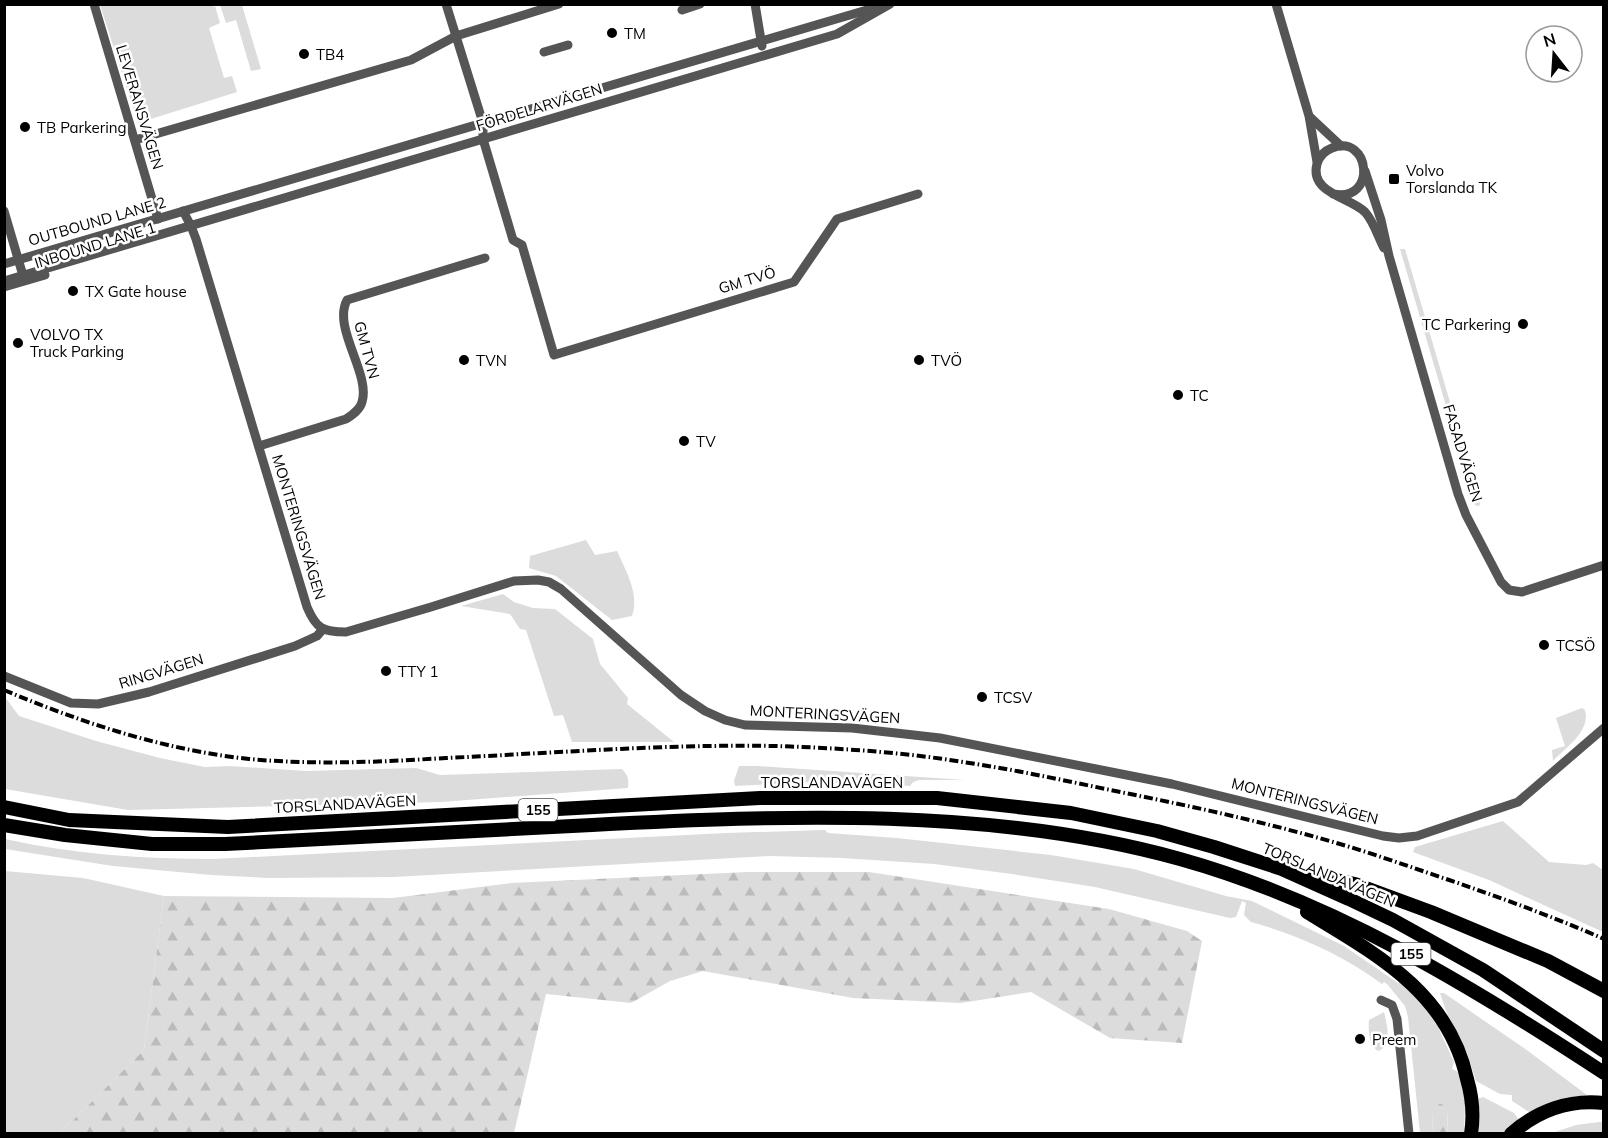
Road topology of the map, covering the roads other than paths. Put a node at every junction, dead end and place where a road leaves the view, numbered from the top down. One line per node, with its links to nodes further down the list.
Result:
1 (94, 4): 18 (street, LEVERANSVÄGEN)
2 (446, 4): 10 (street)
3 (559, 4): 10 (street)
4 (700, 4): 9 (street)
5 (755, 4): 11 (street)
6 (885, 4): 11 (street, FÖRDELARVÄGEN)
7 (890, 4): 14 (street, FÖRDELARVÄGEN)
8 (1276, 4): 15 (street, FASADVÄGEN)
9 (682, 10)
10 (456, 36): 16 (street); 18 (street)
11 (760, 41): 14 (street); 16 (street, FÖRDELARVÄGEN)
12 (568, 45): 13 (street)
13 (544, 52)
14 (765, 54): 17 (street, FÖRDELARVÄGEN)
15 (1309, 116): 19 (street, FASADVÄGEN); 20 (street, FASADVÄGEN)
16 (483, 123): 17 (street); 25 (street, FÖRDELARVÄGEN)
17 (483, 139): 22 (street, GM TVÖ); 27 (street, FÖRDELARVÄGEN)
18 (135, 140): 26 (street, LEVERANSVÄGEN)
19 (1341, 146): 20 (street); 21 (street, FASADVÄGEN)
20 (1317, 162): 23 (street, FASADVÄGEN)
21 (1365, 171): 23 (street); 28 (street, FASADVÄGEN)
22 (918, 194)
23 (1333, 194): 28 (street, FASADVÄGEN)
24 (4, 211): 30 (street)
25 (184, 214): 26 (street, OUTBOUND LANE 2); 27 (street, MONTERINGSVÄGEN); 30 (street)
26 (158, 219): 30 (street, OUTBOUND LANE 2)
27 (192, 229): 33 (street, INBOUND LANE 1); 36 (street, MONTERINGSVÄGEN)
28 (1389, 256): 37 (street, FASADVÄGEN)
29 (485, 258): 36 (street, GM TVN)
30 (20, 262): 31 (street); 32 (street); 33 (street)
31 (4, 264)
32 (4, 270)
33 (24, 278): 34 (street); 35 (street, INBOUND LANE 1)
34 (4, 281)
35 (4, 287)
36 (259, 446): 38 (street, MONTERINGSVÄGEN)
37 (1604, 565)
38 (323, 629): 39 (street, RINGVÄGEN); 40 (street, MONTERINGSVÄGEN)
39 (4, 676)
40 (1604, 728)
41 (4, 807): 43 (main road, TORSLANDAVÄGEN / 155)
42 (4, 825): 44 (main road, 155)
43 (1282, 869): 45 (main road); 47 (main road, TORSLANDAVÄGEN / 155)
44 (1277, 893): 48 (main road, 155); 51 (main road)
45 (1604, 991)
46 (1381, 1000): 50 (street)
47 (1604, 1052)
48 (1604, 1073)
49 (1604, 1103): 52 (main road)
50 (1409, 1134)
51 (1471, 1134)
52 (1511, 1134)

